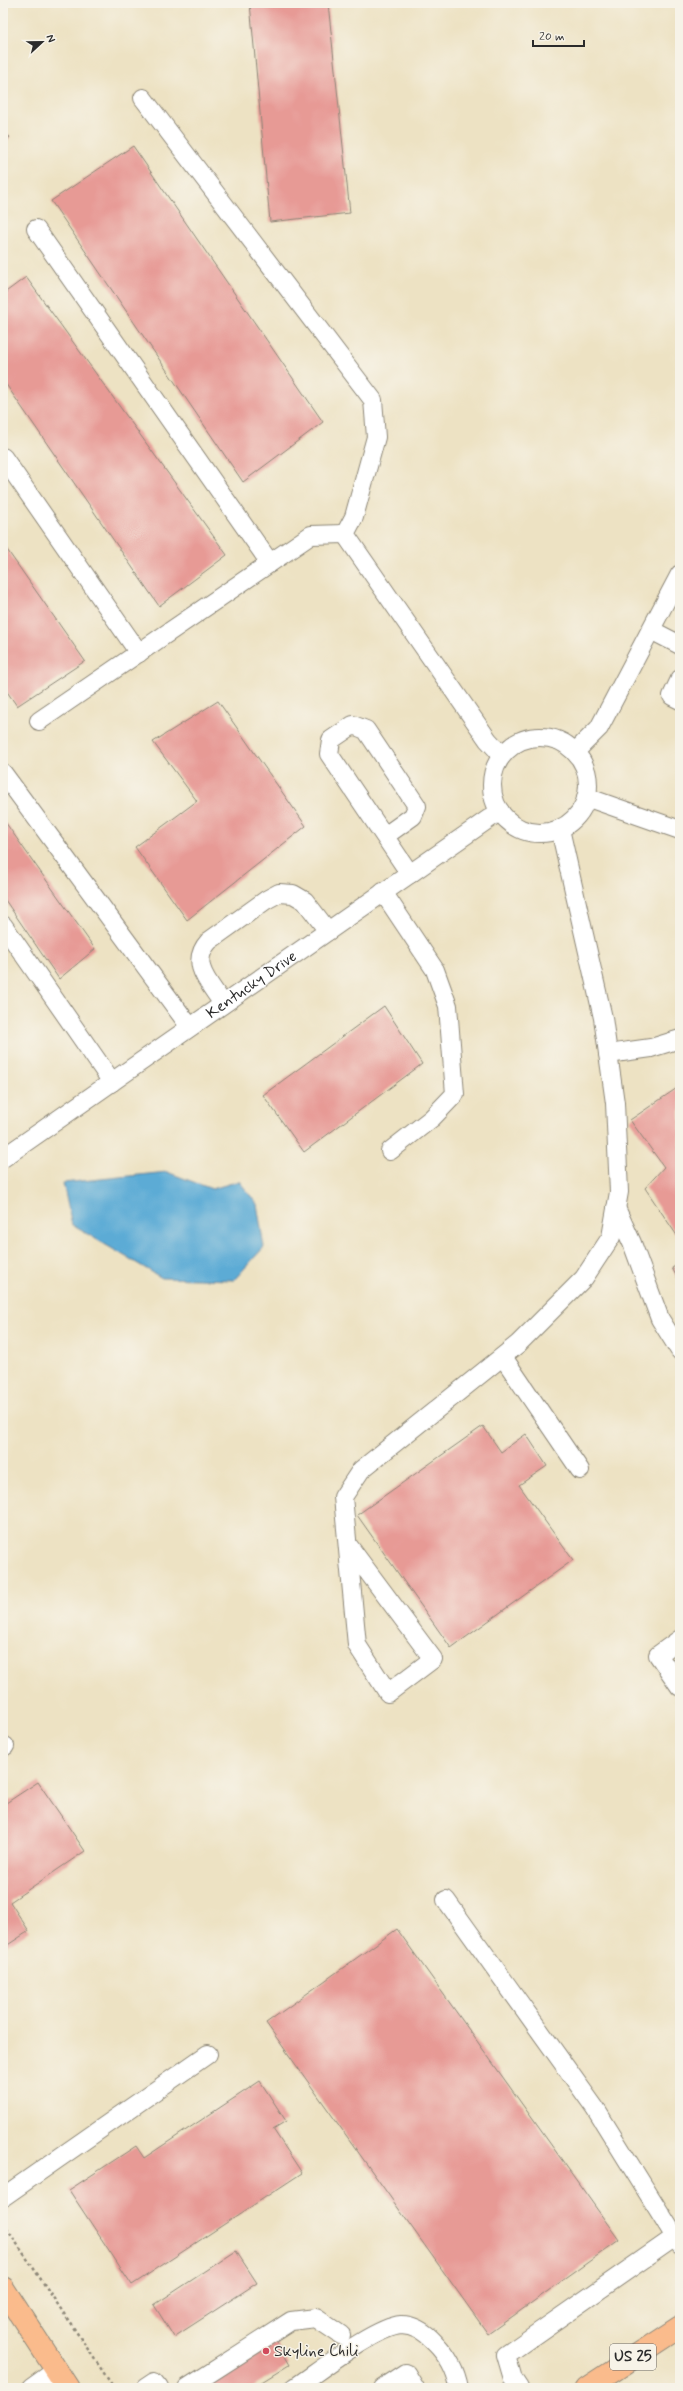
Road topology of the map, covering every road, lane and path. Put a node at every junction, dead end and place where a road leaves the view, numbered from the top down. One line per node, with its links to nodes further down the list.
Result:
1 (143, 98): 4 (street)
2 (36, 229): 5 (street)
3 (3, 457): 9 (street)
4 (345, 534): 5 (street); 14 (street)
5 (270, 563): 9 (street)
6 (680, 574): 7 (street)
7 (651, 630): 8 (street); 13 (street)
8 (680, 645)
9 (139, 653): 12 (street)
10 (680, 679): 11 (street)
11 (680, 700)
12 (39, 722)
13 (575, 752): 14 (street); 16 (street)
14 (502, 755): 17 (street)
15 (3, 773): 26 (street)
16 (586, 797): 18 (street); 19 (street)
17 (500, 811): 18 (street); 21 (street, Kentucky Drive)
18 (560, 829): 28 (street)
19 (680, 830)
20 (385, 836): 20 (street); 21 (street)
21 (410, 874): 22 (street, Kentucky Drive)
22 (383, 892): 24 (street, Kentucky Drive); 30 (street)
23 (3, 925): 29 (street)
24 (328, 931): 25 (street, Kentucky Drive); 25 (street)
25 (224, 1004): 26 (street, Kentucky Drive)
26 (190, 1027): 29 (street, Kentucky Drive)
27 (680, 1039): 28 (street)
28 (608, 1054): 32 (street)
29 (112, 1082): 31 (street, Kentucky Drive)
30 (390, 1150)
31 (3, 1158)
32 (616, 1208): 33 (street); 34 (street)
33 (680, 1351)
34 (503, 1357): 35 (street); 36 (street)
35 (580, 1470)
36 (348, 1545): 36 (street)
37 (680, 1639): 38 (street)
38 (680, 1688)
39 (446, 1900): 43 (street)
40 (208, 2054): 41 (street)
41 (3, 2197)
42 (3, 2223): 50 (path)
43 (677, 2241): 58 (street)
44 (3, 2288): 47 (main road)
45 (680, 2327): 59 (main road, US 25)
46 (341, 2334): 53 (street)
47 (56, 2370): 48 (street); 49 (main road)
48 (31, 2388)
49 (68, 2388)
50 (114, 2388)
51 (145, 2388): 52 (street)
52 (159, 2388)
53 (187, 2388)
54 (294, 2388): 57 (street)
55 (383, 2388): 56 (street)
56 (415, 2388)
57 (459, 2388)
58 (519, 2388)
59 (587, 2388)

